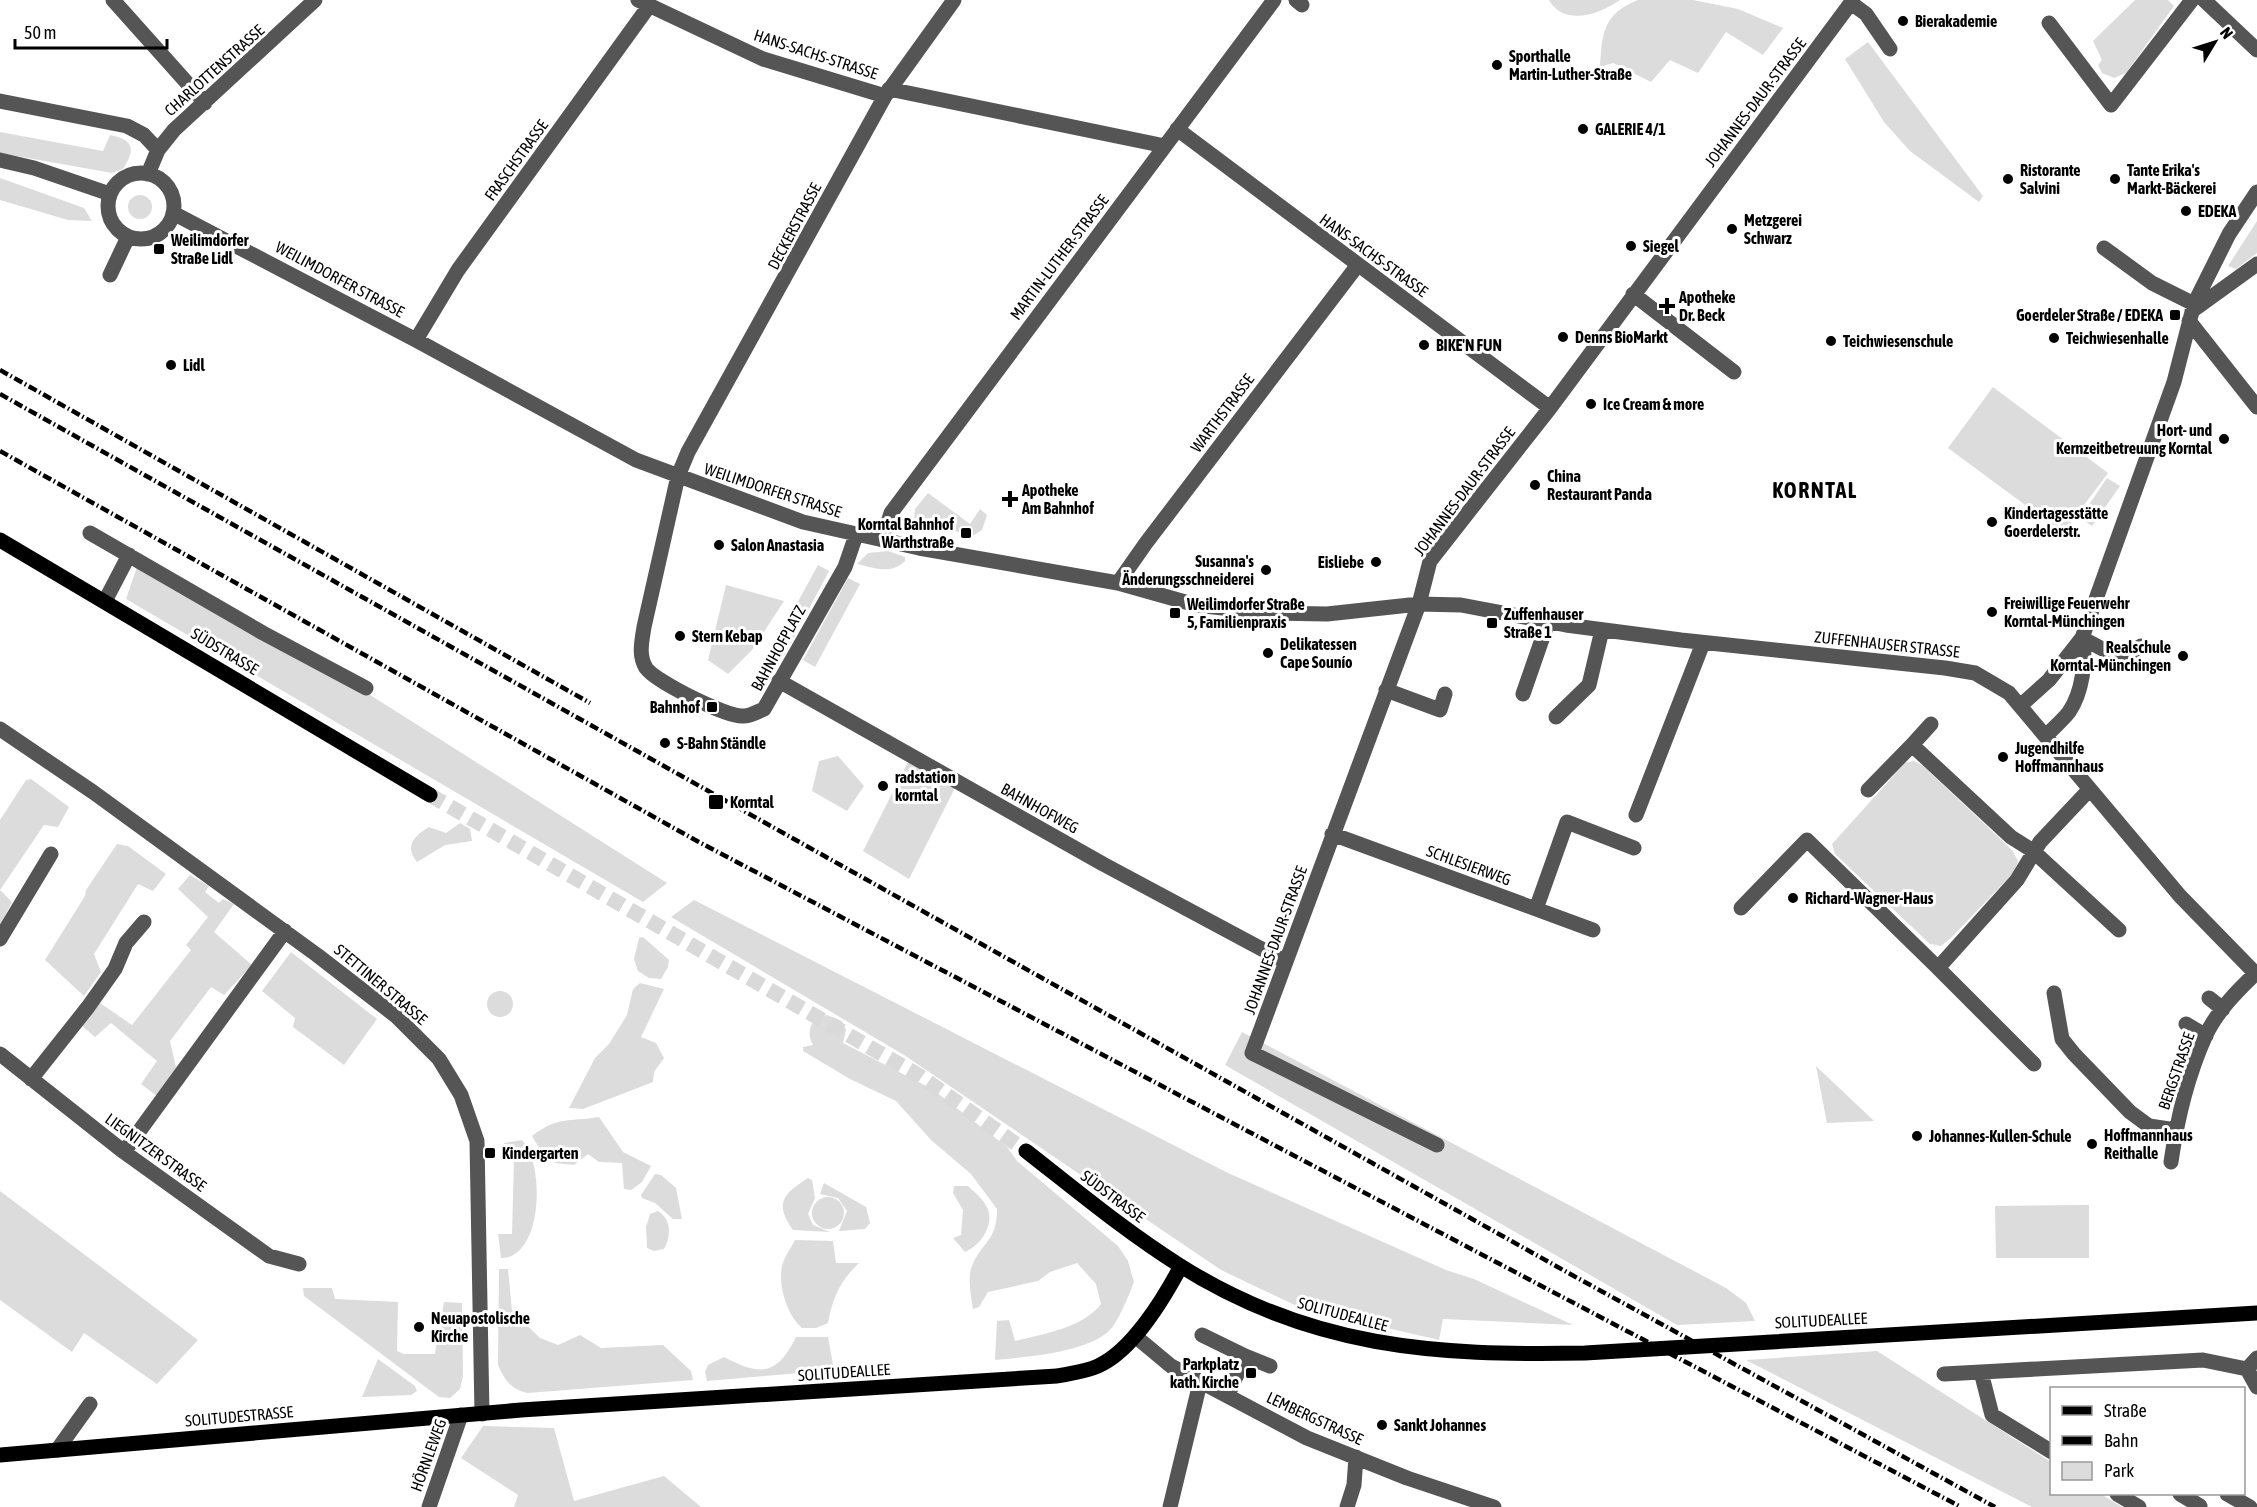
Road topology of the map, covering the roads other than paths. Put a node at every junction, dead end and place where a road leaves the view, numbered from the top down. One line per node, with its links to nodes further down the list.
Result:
1 (113, 0): 14 (street)
2 (315, 0): 14 (street, CHARLOTTENSTRASSE)
3 (954, 0): 12 (street, DECKERSTRASSE)
4 (1274, 0): 15 (street, MARTIN-LUTHER-STRASSE)
5 (2192, 0): 9 (street)
6 (2204, 0): 11 (street)
7 (1852, 2): 10 (street); 28 (street, JOHANNES-DAUR-STRASSE)
8 (644, 3): 12 (street, HANS-SACHS-STRASSE); 30 (street, FRASCHSTRASSE)
9 (2049, 23)
10 (1890, 49)
11 (2257, 50)
12 (887, 92): 16 (street, HANS-SACHS-STRASSE); 34 (street, DECKERSTRASSE)
13 (0, 101): 17 (street)
14 (205, 103): 17 (street, CHARLOTTENSTRASSE)
15 (1177, 129): 16 (street, MARTIN-LUTHER-STRASSE); 26 (street, HANS-SACHS-STRASSE)
16 (1165, 146): 38 (street, MARTIN-LUTHER-STRASSE)
17 (158, 150): 19 (street, CHARLOTTENSTRASSE)
18 (0, 160): 21 (street)
19 (148, 174): 21 (street); 22 (street)
20 (2257, 192): 29 (street)
21 (110, 194): 23 (street)
22 (173, 213): 23 (street); 30 (street, WEILIMDORFER STRASSE)
23 (128, 237): 27 (street)
24 (2104, 248): 29 (street)
25 (2257, 264): 29 (street)
26 (1358, 266): 33 (street, HANS-SACHS-STRASSE); 40 (street, WARTHSTRASSE)
27 (110, 275)
28 (1633, 294): 31 (street); 33 (street, JOHANNES-DAUR-STRASSE)
29 (2192, 312): 32 (street); 45 (street)
30 (416, 340): 34 (street, WEILIMDORFER STRASSE)
31 (1734, 372)
32 (2257, 407)
33 (1550, 408): 42 (street, JOHANNES-DAUR-STRASSE)
34 (678, 476): 36 (street, WEILIMDORFER STRASSE); 48 (street, BAHNHOFPLATZ)
35 (90, 533): 39 (street)
36 (856, 535): 38 (street, WEILIMDORFER STRASSE); 48 (street, BAHNHOFPLATZ)
37 (0, 540): 41 (main road, SÜDSTRASSE)
38 (882, 540): 40 (street, WEILIMDORFER STRASSE)
39 (129, 555): 41 (street); 49 (street)
40 (1118, 583): 42 (street, WEILIMDORFER STRASSE)
41 (105, 601): 61 (main road, SÜDSTRASSE)
42 (1419, 604): 43 (street, ZUFFENHAUSER STRASSE); 50 (street, JOHANNES-DAUR-STRASSE)
43 (1548, 622): 44 (street, ZUFFENHAUSER STRASSE); 52 (street)
44 (1602, 630): 46 (street, ZUFFENHAUSER STRASSE); 54 (street)
45 (2082, 638): 47 (street); 53 (street); 57 (street)
46 (1703, 643): 53 (street, ZUFFENHAUSER STRASSE); 62 (street)
47 (2141, 646)
48 (779, 681): 74 (street, BAHNHOFWEG)
49 (366, 688)
50 (1386, 690): 51 (street); 63 (street, JOHANNES-DAUR-STRASSE)
51 (1445, 694)
52 (1523, 694)
53 (2020, 706): 57 (street, ZUFFENHAUSER STRASSE)
54 (1556, 717)
55 (1931, 724): 58 (street)
56 (0, 729): 72 (street, STETTINER STRASSE)
57 (2046, 736): 59 (street, ZUFFENHAUSER STRASSE)
58 (1912, 745): 60 (street); 65 (street)
59 (2090, 789): 65 (street); 76 (street, ZUFFENHAUSER STRASSE)
60 (1868, 790)
61 (430, 795)
62 (1636, 815)
63 (1332, 834): 68 (street, SCHLESIERWEG); 74 (street, JOHANNES-DAUR-STRASSE)
64 (1634, 848): 68 (street)
65 (2033, 851): 71 (street); 75 (street)
66 (51, 854): 73 (street)
67 (1741, 908): 75 (street)
68 (1536, 909): 70 (street, SCHLESIERWEG)
69 (144, 922): 84 (street)
70 (1593, 930)
71 (2119, 930)
72 (285, 931): 88 (street); 104 (street, STETTINER STRASSE)
73 (0, 939)
74 (1286, 962): 86 (street, JOHANNES-DAUR-STRASSE)
75 (1938, 968): 83 (street)
76 (2256, 974): 79 (street, BERGSTRASSE)
77 (2054, 993): 85 (street)
78 (2209, 998): 79 (street)
79 (2223, 1009): 81 (street, BERGSTRASSE)
80 (2186, 1024): 81 (street)
81 (2206, 1036): 85 (street, BERGSTRASSE)
82 (0, 1054): 84 (street, LIEGNITZER STRASSE)
83 (2034, 1064)
84 (31, 1079): 88 (street, LIEGNITZER STRASSE)
85 (2175, 1130): 89 (street, BERGSTRASSE)
86 (1437, 1145)
87 (1026, 1151): 91 (main road, SÜDSTRASSE)
88 (124, 1152): 90 (street, LIEGNITZER STRASSE)
89 (2171, 1162)
90 (298, 1264)
91 (1181, 1266): 92 (main road, SOLITUDEALLEE); 94 (main road, SOLITUDEALLEE)
92 (2257, 1313)
93 (1202, 1335): 95 (street)
94 (1135, 1336): 100 (street, LEMBERGSTRASSE); 104 (main road, SOLITUDEALLEE)
95 (1245, 1356): 97 (street); 102 (street)
96 (2252, 1363): 98 (street); 101 (street)
97 (1269, 1366)
98 (1981, 1372): 99 (street); 107 (street)
99 (1944, 1374)
100 (1200, 1383): 102 (street, LEMBERGSTRASSE); 115 (street)
101 (2257, 1387)
102 (1227, 1395): 109 (street, LEMBERGSTRASSE)
103 (90, 1404): 106 (street)
104 (482, 1414): 105 (main road, SOLITUDESTRASSE)
105 (462, 1415): 106 (main road, SOLITUDESTRASSE); 114 (street, HÖRNLEWEG)
106 (57, 1450): 108 (main road, SOLITUDESTRASSE)
107 (2050, 1451)
108 (0, 1455)
109 (1356, 1457): 116 (street); 117 (street, LEMBERGSTRASSE)
110 (2119, 1495): 118 (street)
111 (2183, 1495): 113 (street)
112 (2229, 1495): 119 (street)
113 (2203, 1502)
114 (429, 1507)
115 (1170, 1507)
116 (1347, 1507)
117 (1494, 1507)
118 (2139, 1507)
119 (2250, 1507)

